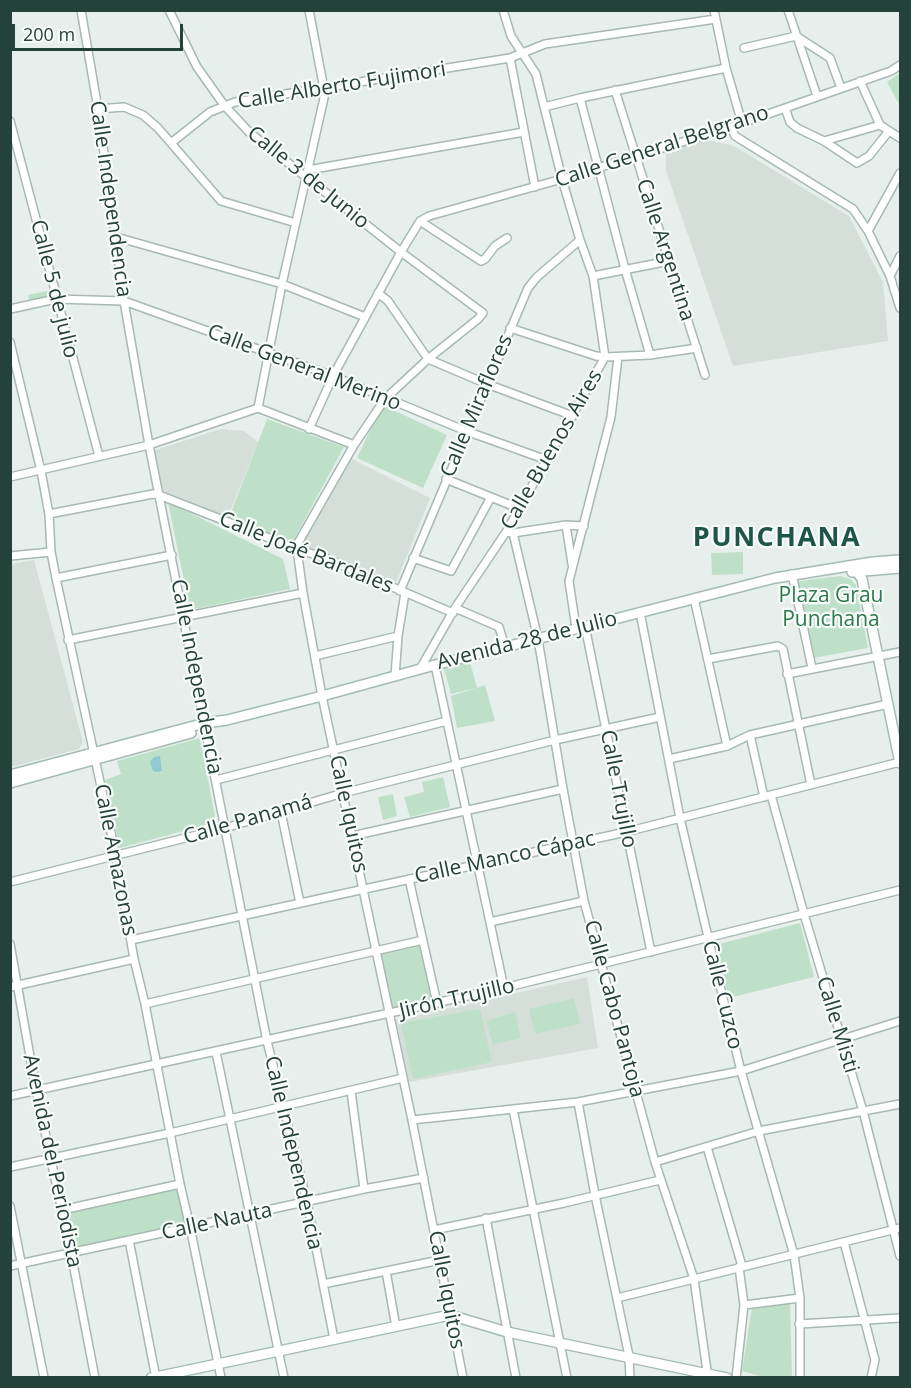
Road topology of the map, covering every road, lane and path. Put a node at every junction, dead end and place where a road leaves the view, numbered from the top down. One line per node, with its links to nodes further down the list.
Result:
1 (81, 10): 23 (street, Calle Independencia)
2 (169, 10): 20 (street, Calle 3 de Junio)
3 (309, 10): 16 (street)
4 (503, 10): 10 (street, Calle Buenos Aires)
5 (714, 10): 7 (street)
6 (788, 10): 8 (street)
7 (716, 19): 10 (street, Calle Alberto Fujimori); 13 (street)
8 (796, 36): 9 (street); 15 (street); 18 (street)
9 (744, 48)
10 (523, 53): 11 (street, Calle Alberto Fujimori); 21 (street, Calle Buenos Aires)
11 (510, 58): 16 (street, Calle Alberto Fujimori); 29 (street)
12 (900, 65): 14 (street, Calle General Belgrano)
13 (726, 68): 17 (street); 25 (street)
14 (860, 81): 15 (street, Calle General Belgrano); 26 (street)
15 (841, 88): 18 (street, Calle General Belgrano)
16 (324, 89): 20 (street, Calle Alberto Fujimori); 37 (street)
17 (615, 90): 19 (street); 34 (street, Calle Argentina)
18 (817, 96): 22 (street, Calle General Belgrano)
19 (580, 98): 21 (street); 35 (street)
20 (224, 105): 32 (street, Calle Alberto Fujimori); 37 (street, Calle 3 de Junio)
21 (544, 107): 38 (street, Calle Buenos Aires)
22 (785, 108): 25 (street, Calle General Belgrano); 31 (street)
23 (98, 109): 32 (street); 43 (street, Calle Independencia)
24 (10, 121): 33 (street, Calle 5 de julio)
25 (742, 123): 27 (street, Calle General Belgrano)
26 (880, 125): 28 (street); 31 (street)
27 (731, 127): 34 (street, Calle General Belgrano); 42 (street)
28 (889, 131): 30 (street); 31 (street)
29 (524, 132): 37 (street); 39 (street)
30 (900, 138)
31 (824, 141)
32 (171, 143): 41 (street)
33 (14, 148): 54 (street, Calle 5 de julio)
34 (635, 157): 35 (street, Calle General Belgrano); 48 (street, Calle Argentina)
35 (598, 168): 38 (street, Calle General Belgrano); 49 (street)
36 (900, 173): 42 (street)
37 (307, 174): 41 (street); 46 (street, Calle 3 de Junio)
38 (562, 179): 39 (street, Calle General Belgrano); 45 (street, Calle Buenos Aires)
39 (535, 187): 40 (street, Calle General Belgrano)
40 (420, 221): 44 (street); 46 (street)
41 (296, 223): 52 (street)
42 (868, 231): 51 (street)
43 (116, 237): 52 (street); 55 (street, Calle Independencia)
44 (507, 238)
45 (580, 240): 50 (street, Calle Buenos Aires); 59 (street, Calle Miraflores)
46 (401, 252): 53 (street); 66 (street, Calle 3 de Junio)
47 (900, 256): 51 (street)
48 (669, 261): 49 (street); 61 (street, Calle Argentina)
49 (625, 269): 50 (street); 63 (street)
50 (593, 276): 64 (street, Calle Buenos Aires)
51 (890, 276): 56 (street)
52 (282, 284): 58 (street); 62 (street)
53 (378, 293): 58 (street); 66 (street)
54 (56, 299): 55 (street, Calle General Merino); 57 (street, Calle General Merino); 77 (street, Calle 5 de julio)
55 (124, 301): 62 (street, Calle General Merino); 75 (street, Calle Independencia)
56 (900, 308)
57 (10, 309)
58 (365, 317): 68 (street)
59 (510, 328): 64 (street); 69 (street, Calle Miraflores)
60 (10, 342): 79 (street, Calle Amazonas)
61 (697, 348): 63 (street); 67 (street, Calle Argentina)
62 (268, 353): 68 (street, Calle General Merino); 71 (street)
63 (650, 355): 65 (street)
64 (605, 357): 65 (street); 72 (street, Calle Buenos Aires)
65 (618, 357): 87 (street)
66 (428, 359): 69 (street); 70 (street)
67 (705, 375)
68 (333, 376): 70 (street, Calle General Merino); 73 (street)
69 (487, 384): 72 (street); 74 (street, Calle Miraflores)
70 (385, 399): 74 (street, Calle General Merino); 76 (street)
71 (258, 408): 73 (street); 75 (street)
72 (573, 416): 78 (street, Calle Buenos Aires)
73 (309, 429): 76 (street)
74 (466, 431): 78 (street, Calle General Merino); 81 (street, Calle Miraflores)
75 (149, 445): 77 (street); 82 (street, Calle Independencia)
76 (354, 445): 89 (street)
77 (99, 456): 79 (street)
78 (547, 460): 84 (street, Calle Buenos Aires)
79 (41, 471): 80 (street); 85 (street, Calle Amazonas)
80 (10, 477)
81 (446, 479): 83 (street); 93 (street, Calle Miraflores)
82 (159, 495): 85 (street); 89 (street, Calle Joaé Bardales); 91 (street, Calle Independencia)
83 (491, 497): 84 (street); 93 (street)
84 (518, 508): 88 (street, Calle Buenos Aires)
85 (49, 514): 90 (street, Calle Amazonas)
86 (566, 525): 87 (street); 88 (street); 95 (street)
87 (584, 526): 95 (street)
88 (510, 532): 105 (street, Calle Buenos Aires); 110 (street, Calle Cabo Pantoja)
89 (297, 549): 102 (street, Calle Joaé Bardales); 103 (street, Calle Iquitos)
90 (51, 552): 92 (street); 101 (street, Calle Amazonas)
91 (172, 555): 101 (street); 107 (street, Calle Independencia)
92 (10, 556)
93 (413, 558): 102 (street, Calle Miraflores)
94 (900, 560): 96 (main road, Avenida 28 de Julio)
95 (572, 566): 108 (street, Calle Trujillo)
96 (847, 566): 98 (main road, Avenida 28 de Julio); 99 (main road)
97 (900, 568): 99 (main road, Avenida 28 de Julio)
98 (829, 570): 99 (main road, Avenida 28 de Julio); 100 (main road, Avenida 28 de Julio)
99 (857, 572): 115 (main road)
100 (792, 574): 104 (main road, Avenida 28 de Julio); 118 (street)
101 (56, 578): 111 (street, Calle Amazonas)
102 (402, 592): 105 (street, Calle Joaé Bardales); 109 (street, Calle Miraflores)
103 (303, 593): 107 (street); 114 (street, Calle Iquitos)
104 (694, 598): 106 (main road, Avenida 28 de Julio); 116 (street)
105 (454, 611): 112 (street, Calle Joaé Bardales); 119 (street, Calle Buenos Aires)
106 (640, 612): 108 (main road, Avenida 28 de Julio); 124 (street, Calle Cuzco)
107 (183, 618): 111 (street); 127 (street, Calle Independencia)
108 (581, 627): 110 (main road, Avenida 28 de Julio); 128 (street, Calle Trujillo)
109 (398, 636): 114 (street); 121 (street, Calle Miraflores)
110 (538, 639): 112 (main road, Avenida 28 de Julio); 130 (street, Calle Cabo Pantoja)
111 (68, 640): 133 (street, Calle Amazonas)
112 (505, 647): 117 (main road, Avenida 28 de Julio)
113 (900, 652): 115 (street)
114 (315, 656): 122 (street, Calle Iquitos)
115 (878, 656): 118 (street); 123 (main road)
116 (708, 659): 120 (street); 131 (street)
117 (435, 665): 119 (main road, Avenida 28 de Julio); 125 (street)
118 (812, 668): 120 (street)
119 (420, 669): 121 (main road, Avenida 28 de Julio)
120 (787, 674): 126 (street)
121 (395, 676): 122 (main road, Avenida 28 de Julio)
122 (322, 696): 127 (main road, Avenida 28 de Julio); 132 (street, Calle Iquitos)
123 (888, 704): 126 (street); 135 (main road)
124 (660, 717): 128 (street, Calle Panamá); 134 (street, Calle Cuzco)
125 (447, 720): 132 (street); 136 (street)
126 (798, 724): 129 (street); 140 (street)
127 (206, 726): 133 (main road, Avenida 28 de Julio); 138 (street, Calle Independencia)
128 (606, 729): 130 (street, Calle Panamá); 148 (street, Calle Trujillo)
129 (750, 735): 131 (street); 143 (street, Calle Misti)
130 (555, 740): 136 (street, Calle Panamá); 141 (street, Calle Cabo Pantoja)
131 (727, 746): 134 (street)
132 (334, 750): 138 (street); 142 (street, Calle Iquitos)
133 (94, 756): 137 (main road, Avenida 28 de Julio); 139 (main road, Avenida 28 de Julio); 151 (street, Calle Amazonas)
134 (669, 759): 146 (street, Calle Cuzco)
135 (900, 763): 140 (street, Calle Manco Cápac)
136 (457, 766): 142 (street, Calle Panamá); 144 (street)
137 (10, 775)
138 (216, 780): 147 (street, Calle Independencia)
139 (10, 783)
140 (811, 785): 143 (street, Calle Manco Cápac)
141 (562, 789): 144 (street); 150 (street, Calle Cabo Pantoja)
142 (343, 793): 145 (street, Calle Panamá); 149 (street, Calle Iquitos)
143 (768, 796): 146 (street, Calle Manco Cápac); 159 (street, Calle Misti)
144 (467, 810): 149 (street); 152 (street)
145 (282, 812): 147 (street, Calle Panamá); 158 (street)
146 (680, 818): 148 (street, Calle Manco Cápac); 162 (street, Calle Cuzco)
147 (225, 828): 151 (street, Calle Panamá); 160 (street, Calle Independencia)
148 (626, 832): 150 (street, Calle Manco Cápac); 167 (street, Calle Trujillo)
149 (352, 836): 155 (street, Calle Iquitos)
150 (573, 844): 152 (street, Calle Manco Cápac); 157 (street, Calle Cabo Pantoja)
151 (116, 856): 154 (street, Calle Panamá); 164 (street, Calle Amazonas)
152 (478, 863): 153 (street, Calle Manco Cápac); 161 (street)
153 (409, 879): 155 (street, Calle Manco Cápac); 163 (street)
154 (10, 882)
155 (364, 889): 158 (street, Calle Manco Cápac); 166 (street, Calle Iquitos)
156 (900, 890): 159 (street, Jirón Trujillo)
157 (584, 901): 161 (street); 169 (street, Calle Cabo Pantoja)
158 (300, 903): 160 (street, Calle Manco Cápac)
159 (804, 914): 162 (street, Jirón Trujillo); 177 (street, Calle Misti)
160 (243, 915): 164 (street, Calle Manco Cápac); 170 (street, Calle Independencia)
161 (490, 921): 172 (street)
162 (708, 937): 167 (street, Jirón Trujillo); 181 (street, Calle Cuzco)
163 (423, 939): 166 (street); 173 (street)
164 (131, 940): 168 (street, Calle Amazonas)
165 (10, 944): 171 (street, Avenida del Periodista)
166 (377, 951): 170 (street); 175 (street, Calle Iquitos)
167 (651, 951): 169 (street, Jirón Trujillo)
168 (134, 959): 171 (street); 174 (street, Calle Amazonas)
169 (602, 965): 172 (street, Jirón Trujillo); 184 (street, Calle Cabo Pantoja)
170 (255, 978): 174 (street); 178 (street, Calle Independencia)
171 (14, 986): 183 (street, Avenida del Periodista)
172 (504, 988): 173 (street, Jirón Trujillo)
173 (438, 1003): 175 (street, Jirón Trujillo)
174 (145, 1004): 180 (street, Calle Amazonas)
175 (390, 1014): 178 (street, Jirón Trujillo); 182 (street, Calle Iquitos)
176 (900, 1020): 177 (street)
177 (841, 1039): 181 (street); 191 (street, Calle Misti)
178 (267, 1041): 179 (street, Jirón Trujillo); 189 (street, Calle Independencia)
179 (216, 1052): 180 (street, Jirón Trujillo); 192 (street)
180 (157, 1065): 183 (street, Jirón Trujillo); 195 (street, Calle Amazonas)
181 (741, 1071): 184 (street); 194 (street, Calle Cuzco)
182 (403, 1078): 185 (street); 193 (street, Calle Iquitos)
183 (36, 1090): 186 (street, Jirón Trujillo); 197 (street, Avenida del Periodista)
184 (636, 1090): 187 (street); 198 (street, Calle Cabo Pantoja)
185 (351, 1091): 189 (street); 203 (street)
186 (10, 1096)
187 (578, 1102): 190 (street); 204 (street)
188 (900, 1104): 191 (street)
189 (285, 1107): 192 (street); 205 (street, Calle Independencia)
190 (513, 1109): 193 (street); 208 (street)
191 (863, 1111): 194 (street); 212 (street, Calle Misti)
192 (230, 1119): 195 (street); 209 (street)
193 (412, 1120): 200 (street, Calle Iquitos)
194 (759, 1131): 196 (street); 217 (street, Calle Cuzco)
195 (170, 1133): 197 (street); 202 (street, Calle Amazonas)
196 (707, 1147): 198 (street); 222 (street)
197 (52, 1158): 199 (street); 207 (street, Avenida del Periodista)
198 (654, 1162): 201 (street, Calle Cabo Pantoja)
199 (10, 1167)
200 (424, 1178): 203 (street, Calle Nauta); 213 (street, Calle Iquitos)
201 (660, 1180): 204 (street); 224 (street, Calle Cabo Pantoja)
202 (180, 1184): 207 (street); 211 (street, Calle Amazonas)
203 (364, 1189): 205 (street, Calle Nauta)
204 (595, 1195): 208 (street); 226 (street)
205 (307, 1202): 209 (street, Calle Nauta); 225 (street, Calle Independencia)
206 (10, 1206): 220 (street)
207 (62, 1210): 216 (street, Avenida del Periodista)
208 (534, 1210): 210 (street); 236 (street)
209 (250, 1215): 211 (street, Calle Nauta); 237 (street)
210 (486, 1218): 213 (street); 234 (street)
211 (190, 1227): 214 (street, Calle Nauta); 239 (street, Calle Amazonas)
212 (897, 1229): 215 (street); 218 (street, Calle Misti)
213 (434, 1230): 219 (street, Calle Iquitos)
214 (129, 1240): 216 (street, Calle Nauta); 243 (street)
215 (844, 1242): 217 (street); 231 (street)
216 (71, 1252): 220 (street, Calle Nauta); 242 (street, Avenida del Periodista)
217 (794, 1255): 222 (street); 227 (street, Calle Cuzco)
218 (900, 1256)
219 (440, 1260): 223 (street); 229 (street, Calle Iquitos)
220 (21, 1264): 221 (street, Calle Nauta); 241 (street)
221 (10, 1266)
222 (741, 1267): 224 (street); 228 (street)
223 (386, 1271): 225 (street); 233 (street)
224 (694, 1279): 226 (street); 240 (street, Calle Cabo Pantoja)
225 (323, 1284): 235 (street, Calle Independencia)
226 (617, 1298): 238 (street)
227 (800, 1298): 228 (street); 232 (street, Calle Cuzco)
228 (744, 1305): 251 (street)
229 (450, 1315): 233 (main road); 234 (main road); 246 (street, Calle Iquitos)
230 (900, 1318): 231 (street)
231 (865, 1321): 232 (street); 253 (street)
232 (799, 1324): 252 (street, Calle Cuzco)
233 (396, 1327): 235 (main road)
234 (507, 1332): 236 (main road); 247 (street)
235 (334, 1340): 237 (main road)
236 (560, 1342): 238 (main road); 248 (street)
237 (279, 1351): 239 (main road); 245 (street)
238 (629, 1356): 240 (main road); 249 (street)
239 (218, 1363): 243 (main road); 244 (street, Calle Amazonas)
240 (708, 1375): 250 (main road)
241 (44, 1377)
242 (95, 1377)
243 (154, 1377)
244 (220, 1377)
245 (284, 1377)
246 (463, 1377)
247 (516, 1377)
248 (567, 1377)
249 (630, 1377)
250 (727, 1377)
251 (736, 1377)
252 (801, 1377)
253 (871, 1377)

